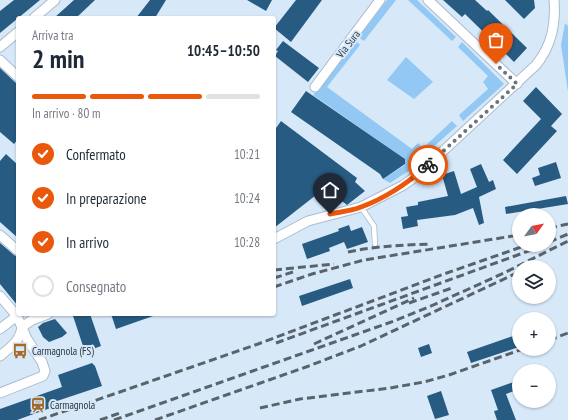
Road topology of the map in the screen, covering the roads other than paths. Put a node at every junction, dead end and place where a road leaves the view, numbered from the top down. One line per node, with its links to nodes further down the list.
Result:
1 (55, 0): 5 (street)
2 (380, 0): 11 (street, Via Sura)
3 (428, 0): 10 (street)
4 (554, 0): 10 (street)
5 (36, 16)
6 (16, 34): 7 (street)
7 (0, 47)
8 (0, 60): 9 (street)
9 (16, 75)
10 (517, 84): 12 (street)
11 (315, 87)
12 (360, 207): 14 (street); 15 (lane)
13 (0, 235): 16 (street)
14 (276, 238)
15 (375, 244)
16 (16, 249)
17 (0, 296): 18 (street)
18 (16, 315)
19 (17, 316): 21 (street); 22 (street)
20 (43, 316): 21 (street)
21 (22, 327): 23 (street); 24 (street)
22 (0, 329)
23 (0, 356)
24 (0, 393)

